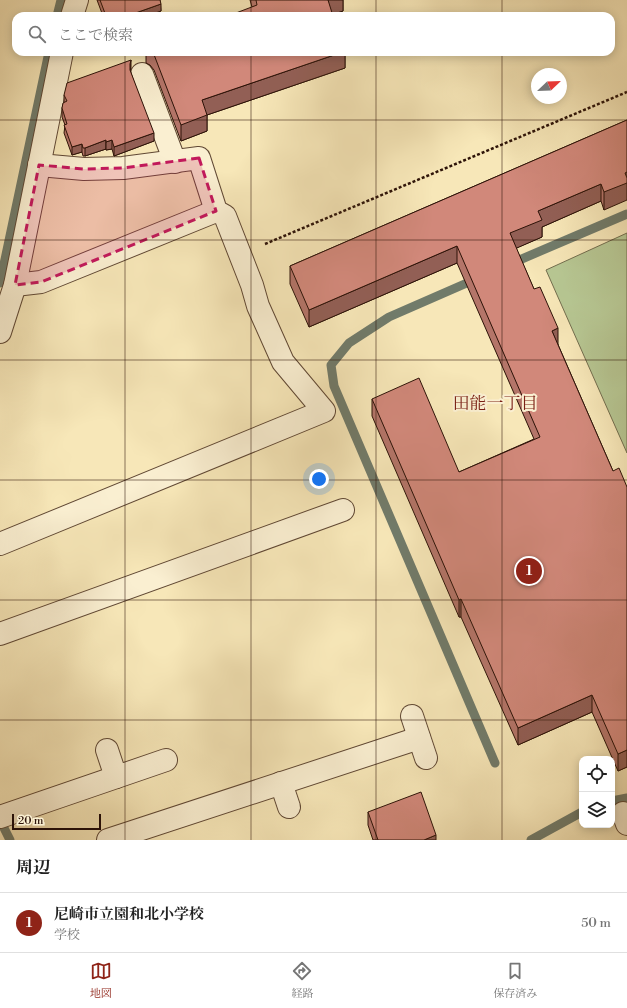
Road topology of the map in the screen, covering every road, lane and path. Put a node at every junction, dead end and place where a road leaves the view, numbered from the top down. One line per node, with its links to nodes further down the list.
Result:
1 (77, 0): 2 (street)
2 (73, 12)
3 (61, 56): 7 (street)
4 (142, 74): 6 (street)
5 (627, 92): 9 (path)
6 (175, 162): 7 (street); 8 (street)
7 (39, 165): 10 (street)
8 (216, 210): 10 (street); 13 (street)
9 (264, 244)
10 (15, 285): 11 (street)
11 (0, 332)
12 (343, 510): 14 (street)
13 (0, 544)
14 (0, 634)
15 (412, 716): 19 (street)
16 (107, 750): 18 (street)
17 (166, 760): 18 (street)
18 (116, 777): 21 (street)
19 (281, 783): 20 (street); 22 (street)
20 (289, 807)
21 (0, 817)
22 (147, 834): 23 (street)
23 (108, 840)

